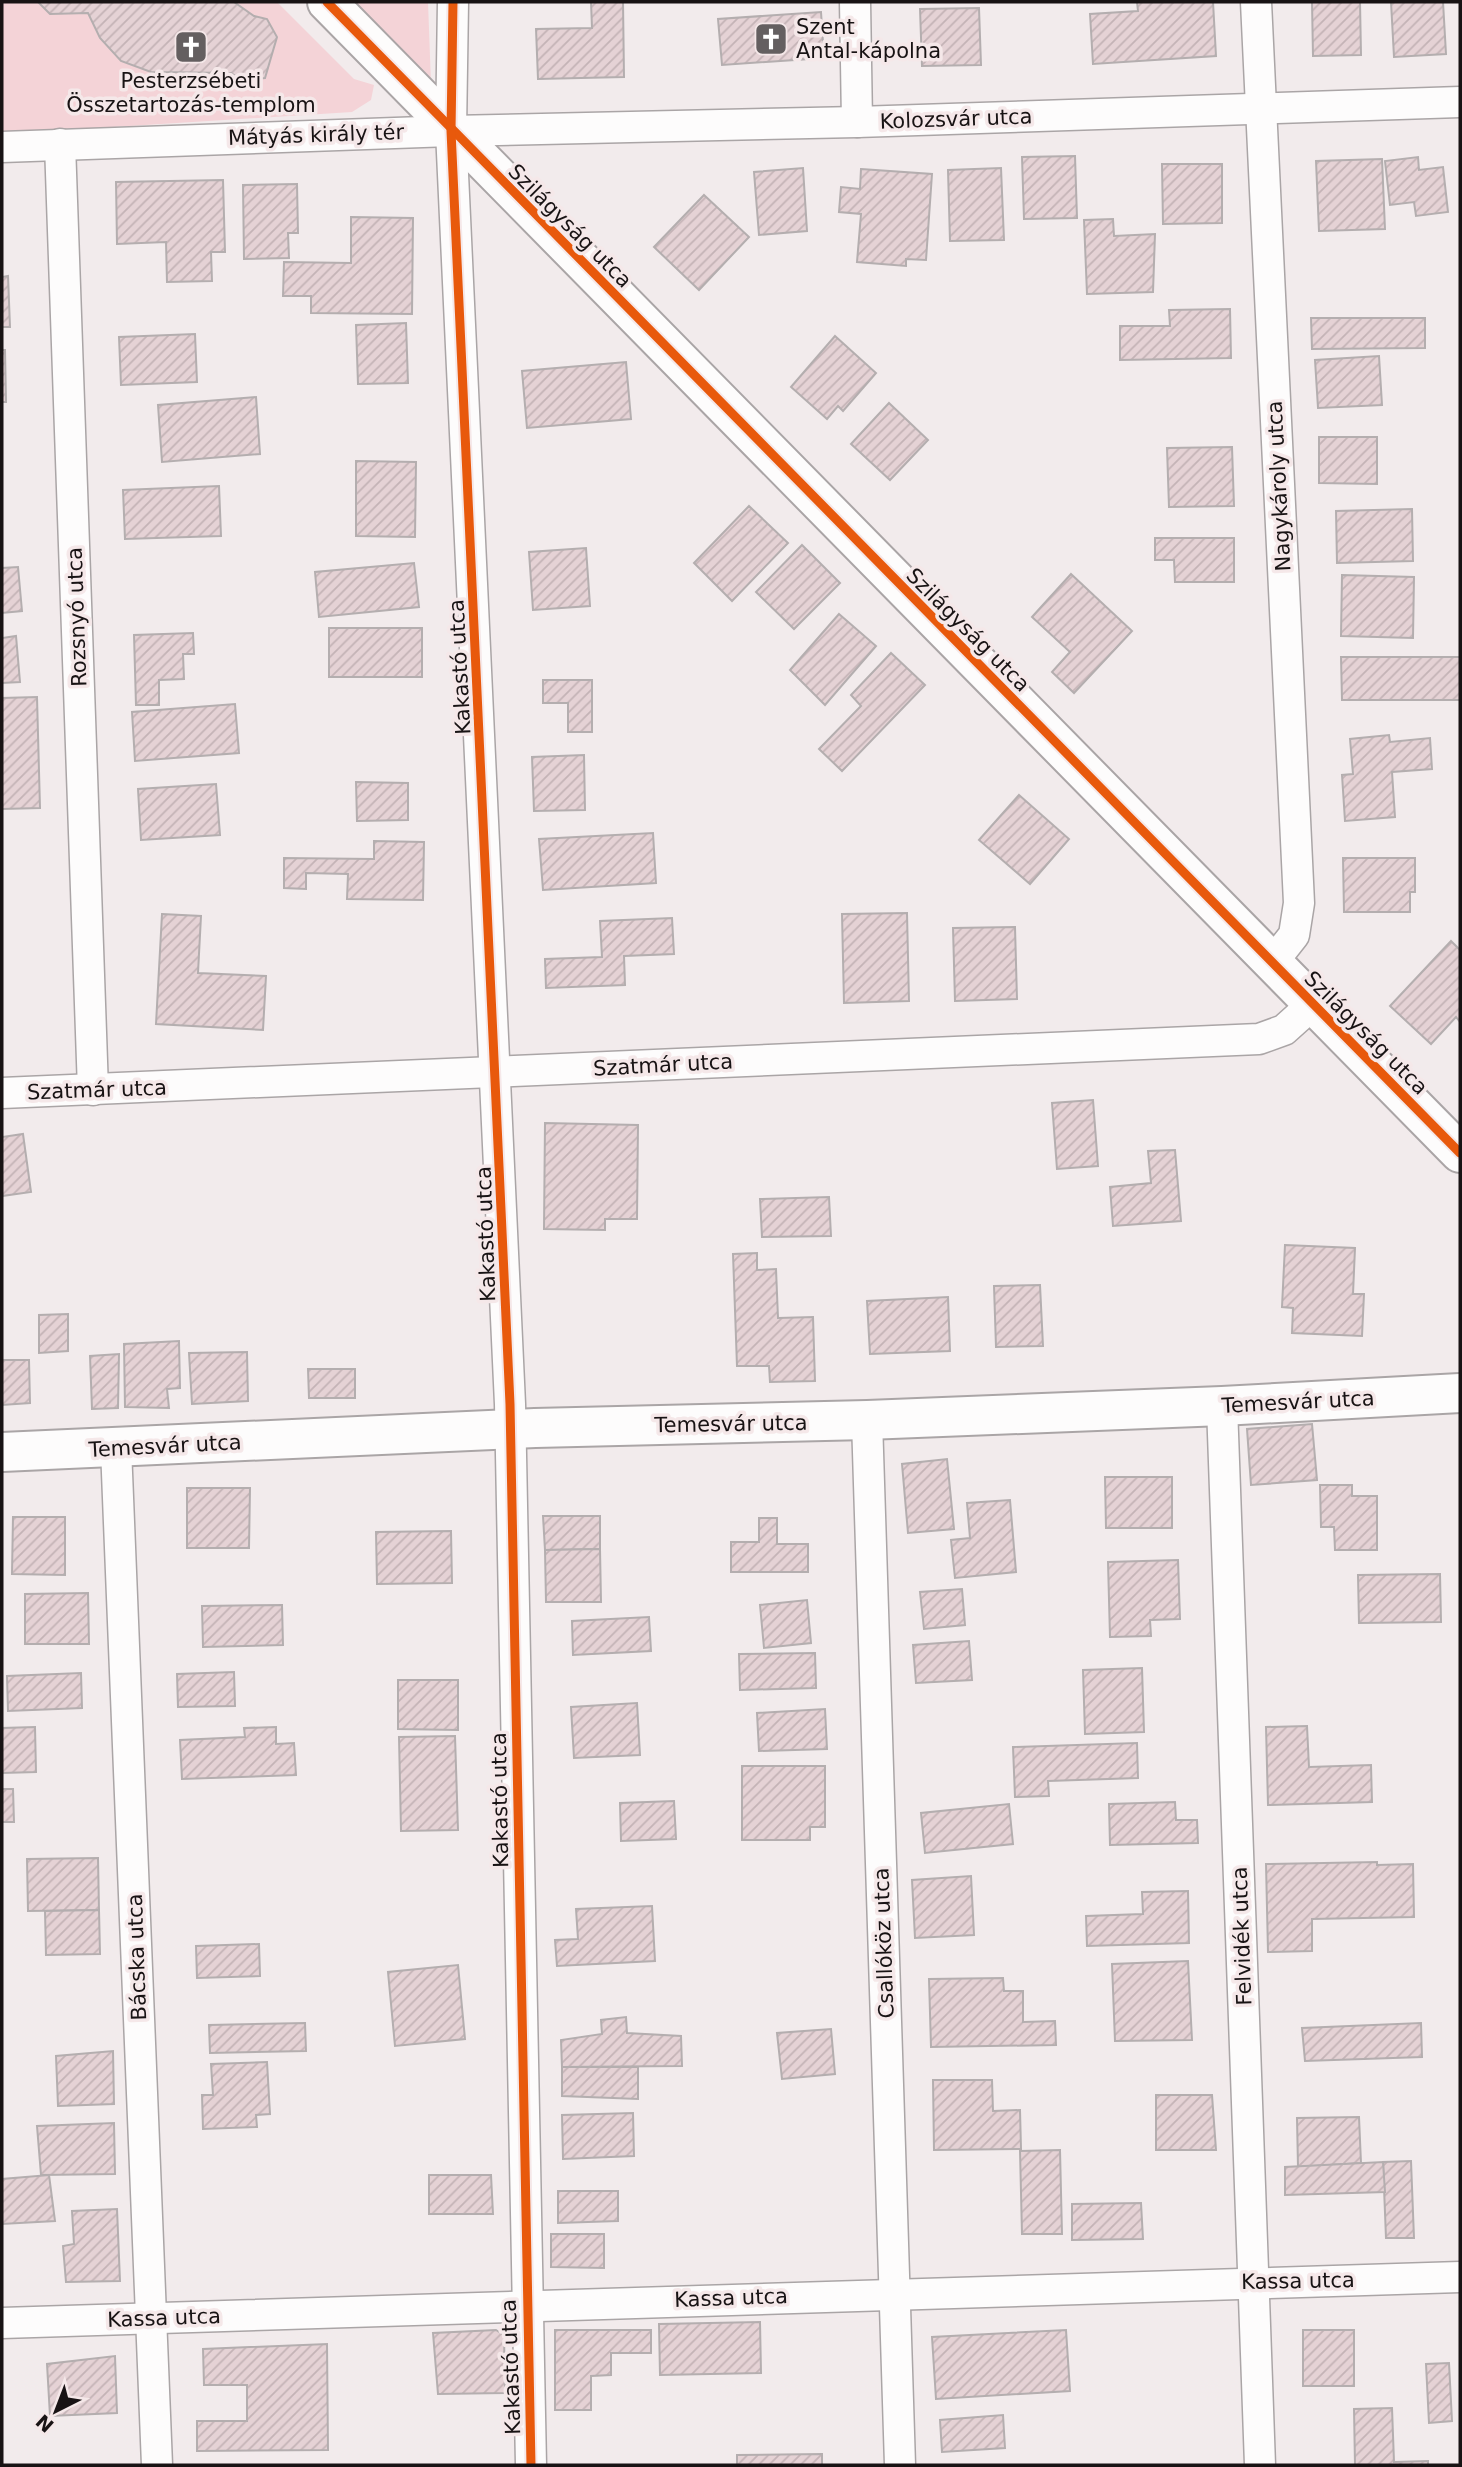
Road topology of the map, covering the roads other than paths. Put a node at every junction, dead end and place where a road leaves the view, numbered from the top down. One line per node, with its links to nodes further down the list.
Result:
1 (327, 2): 8 (street, Mátyás király tér)
2 (453, 2): 8 (street, Kakastó utca)
3 (855, 2): 7 (street)
4 (1256, 2): 6 (street, Nagykároly utca)
5 (1460, 102): 6 (street, Kolozsvár utca)
6 (1261, 110): 7 (street, Kolozsvár utca); 11 (street, Nagykároly utca)
7 (857, 122): 8 (street, Kolozsvár utca)
8 (451, 131): 9 (street, Mátyás király tér); 11 (street, Szilágyság utca); 13 (street, Kakastó utca)
9 (60, 144): 10 (street, Mátyás király tér); 14 (street, Rozsnyó utca)
10 (2, 147)
11 (1272, 963): 12 (street, Szilágyság utca)
12 (1313, 1004): 13 (street, Szatmár utca); 16 (street, Szilágyság utca)
13 (497, 1072): 14 (street, Szatmár utca); 20 (street, Kakastó utca)
14 (93, 1090): 15 (street, Szatmár utca)
15 (2, 1093)
16 (1460, 1153)
17 (1460, 1393): 18 (street, Temesvár utca)
18 (1222, 1406): 19 (street, Temesvár utca); 24 (street, Felvidék utca)
19 (867, 1420): 20 (street, Temesvár utca); 25 (street, Csallóköz utca)
20 (510, 1429): 21 (street, Temesvár utca); 26 (street, Kakastó utca)
21 (117, 1448): 22 (street, Temesvár utca); 27 (street, Bácska utca)
22 (2, 1452)
23 (1460, 2277): 24 (street, Kassa utca)
24 (1255, 2282): 25 (street, Kassa utca); 32 (street, Felvidék utca)
25 (897, 2294): 26 (street, Kassa utca); 31 (street, Csallóköz utca)
26 (527, 2304): 27 (street, Kassa utca); 30 (street, Kakastó utca)
27 (152, 2319): 28 (street, Kassa utca); 29 (street, Bácska utca)
28 (2, 2323)
29 (157, 2465)
30 (531, 2465)
31 (900, 2465)
32 (1260, 2465)

